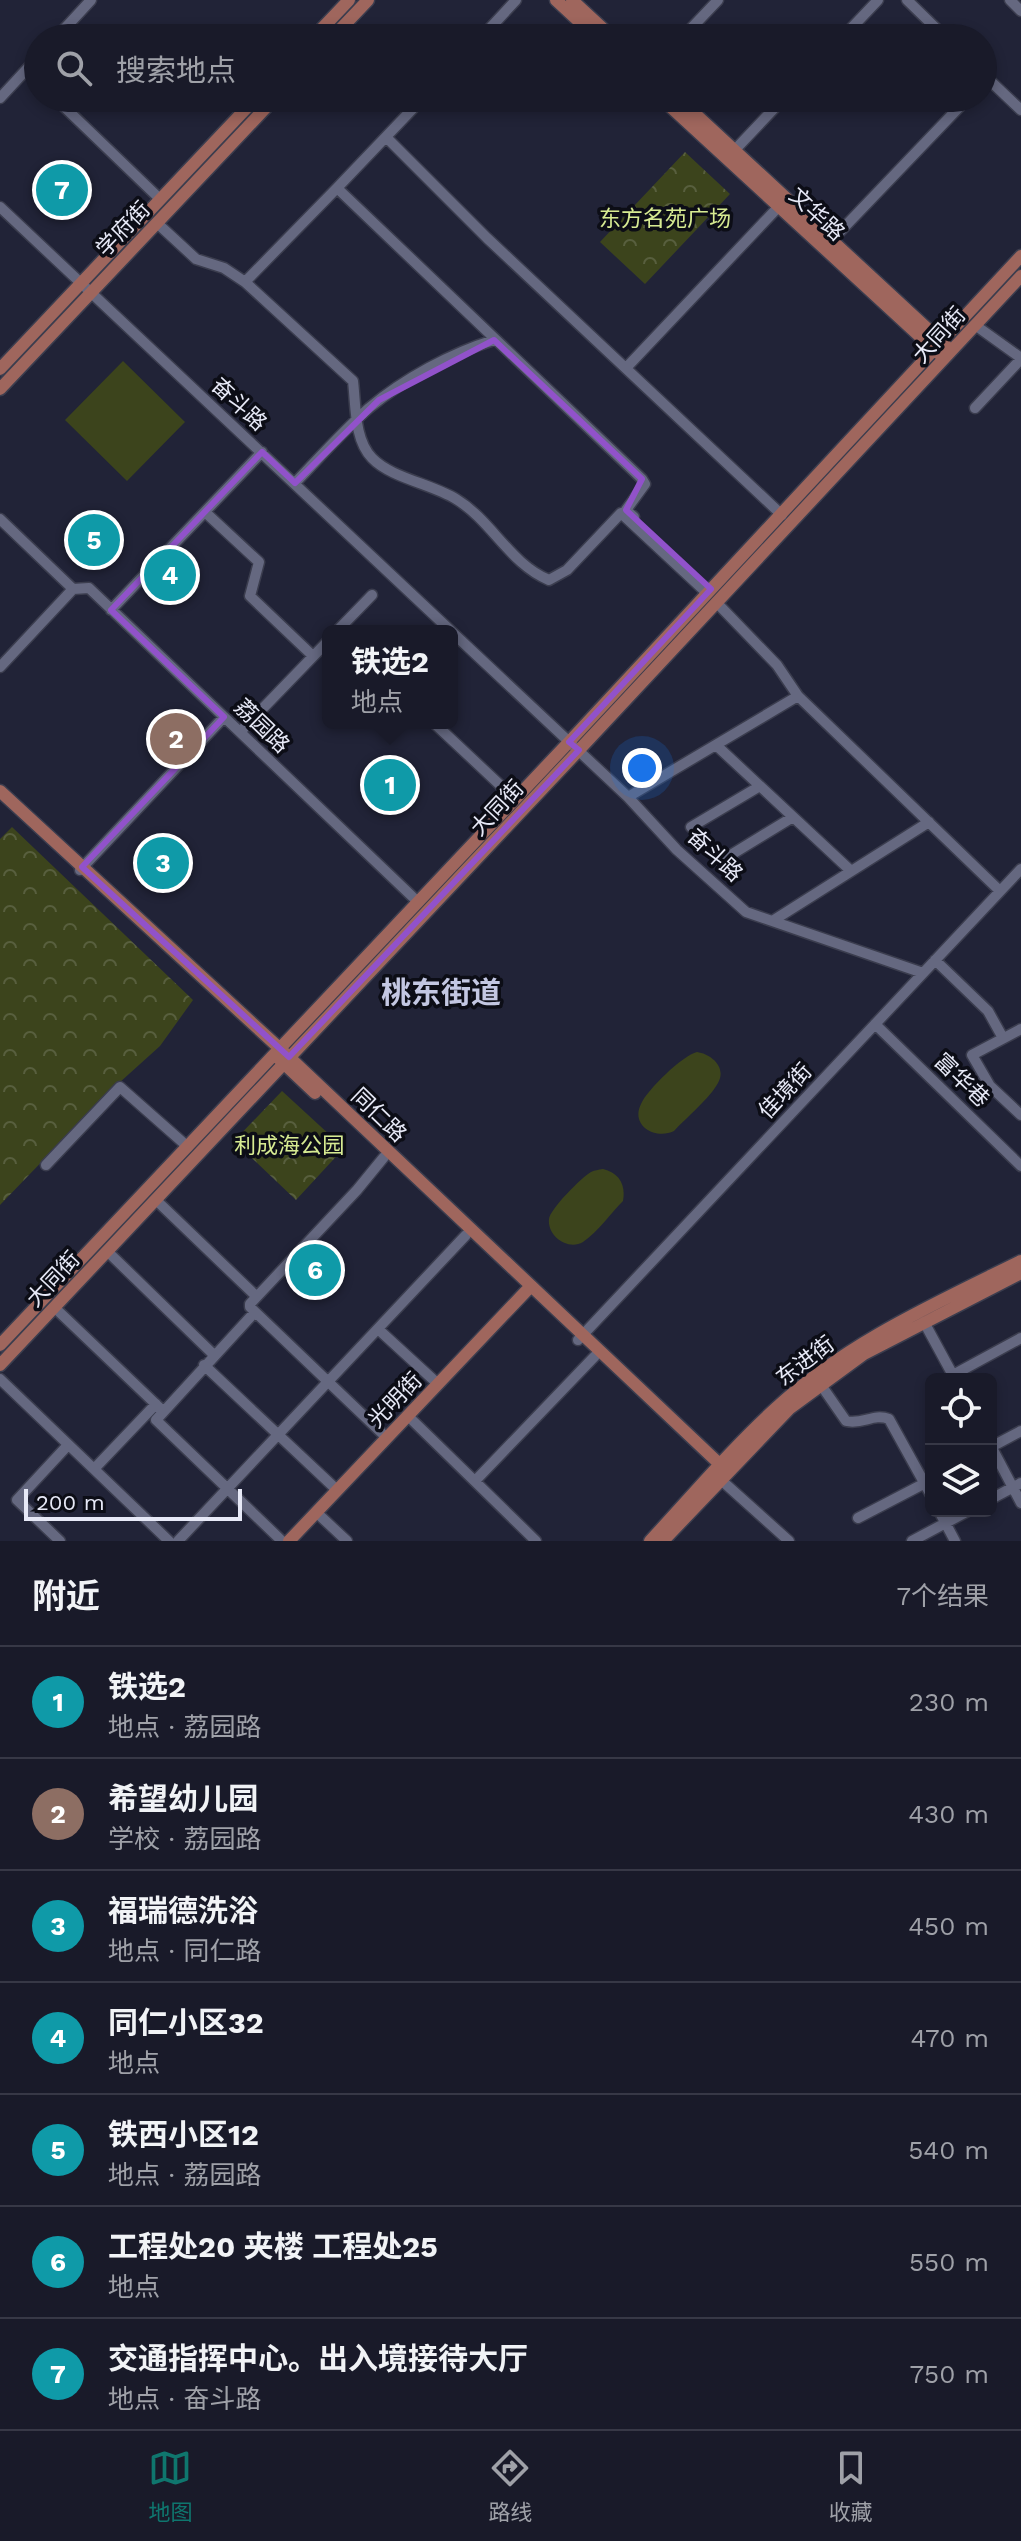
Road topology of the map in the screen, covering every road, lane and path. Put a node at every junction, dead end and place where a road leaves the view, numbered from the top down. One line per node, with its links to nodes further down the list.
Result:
1 (91, 0): 12 (street)
2 (349, 0): 13 (main road)
3 (368, 0): 14 (main road)
4 (516, 0): 15 (street)
5 (556, 0): 16 (main road)
6 (572, 0): 17 (main road)
7 (718, 0): 18 (street)
8 (878, 0): 19 (street)
9 (907, 0): 20 (street)
10 (1010, 0): 11 (street)
11 (1021, 11)
12 (69, 24)
13 (326, 24)
14 (345, 24)
15 (494, 24)
16 (582, 24)
17 (598, 24)
18 (695, 24)
19 (855, 24)
20 (932, 24)
21 (24, 72): 23 (street)
22 (997, 89): 24 (street)
23 (0, 98)
24 (1021, 110)
25 (70, 112): 36 (street)
26 (243, 112): 36 (main road, 学府街)
27 (262, 112): 39 (main road, 学府街)
28 (410, 112): 33 (street)
29 (678, 112): 34 (main road, 文华路)
30 (691, 112): 34 (main road, 文华路)
31 (771, 112): 34 (street)
32 (955, 112): 40 (street)
33 (386, 137): 35 (street); 51 (street)
34 (731, 154): 37 (main road, 文华路)
35 (337, 188): 43 (street); 47 (street)
36 (160, 199): 44 (main road, 学府街)
37 (783, 203): 40 (main road, 文华路); 48 (main road, 文华路); 51 (street)
38 (0, 207): 44 (street, 奋斗路)
39 (157, 223): 43 (street); 45 (main road, 学府街)
40 (831, 241): 48 (main road, 文华路)
41 (1021, 256): 48 (main road, 大同街)
42 (1021, 276): 46 (main road, 大同街)
43 (245, 282): 55 (street)
44 (79, 284): 45 (street, 奋斗路); 52 (main road, 学府街)
45 (89, 293): 53 (main road, 学府街); 56 (street, 奋斗路)
46 (975, 325): 49 (main road, 大同街); 50 (street)
47 (494, 340): 55 (street); 63 (street)
48 (938, 346): 49 (main road); 59 (main road, 大同街)
49 (948, 355): 63 (main road, 大同街)
50 (1021, 358): 54 (street)
51 (626, 368): 59 (street)
52 (0, 369)
53 (0, 389)
54 (975, 408)
55 (357, 419): 57 (street); 63 (street)
56 (262, 452): 57 (street, 奋斗路); 58 (street)
57 (295, 483): 66 (street, 奋斗路)
58 (205, 512): 64 (street); 69 (street)
59 (782, 515): 63 (main road, 大同街)
60 (0, 519): 61 (street, 荔园路)
61 (73, 589): 64 (street, 荔园路); 70 (street)
62 (372, 595): 65 (street)
63 (712, 595): 71 (street); 76 (main road, 大同街)
64 (111, 610): 72 (street, 荔园路)
65 (343, 625)
66 (442, 625)
67 (458, 641): 76 (street, 奋斗路)
68 (322, 647): 69 (street)
69 (313, 656): 74 (street)
70 (0, 667)
71 (798, 696): 75 (street); 82 (street)
72 (224, 717): 74 (street, 荔园路); 85 (street)
73 (440, 729): 80 (street)
74 (240, 732): 89 (street, 荔园路)
75 (716, 745): 77 (street); 79 (street)
76 (574, 746): 79 (street, 奋斗路); 80 (main road, 大同街); 96 (main road, 大同街)
77 (760, 786): 81 (street); 83 (street)
78 (0, 793): 85 (main road, 同仁路)
79 (628, 797): 90 (street, 奋斗路)
80 (515, 799): 89 (main road, 大同街)
81 (793, 817): 84 (street); 87 (street)
82 (929, 822): 87 (street); 88 (street)
83 (691, 827)
84 (721, 861)
85 (81, 869): 96 (main road, 同仁路)
86 (1021, 869): 88 (street, 佳境街)
87 (850, 870): 90 (street)
88 (1000, 891): 91 (street, 佳境街)
89 (418, 902): 96 (main road, 大同街)
90 (774, 920): 92 (street, 奋斗路)
91 (935, 960): 92 (street, 佳境街); 95 (street)
92 (923, 973): 93 (street, 佳境街)
93 (875, 1024): 101 (street, 富华巷); 113 (street, 佳境街)
94 (1021, 1029): 95 (street)
95 (1003, 1038): 97 (street)
96 (282, 1056): 98 (main road, 大同街); 99 (main road, 同仁路); 102 (main road, 大同街); 107 (main road, 同仁路)
97 (1021, 1115)
98 (188, 1147): 100 (street); 115 (main road, 大同街)
99 (384, 1157): 103 (main road, 同仁路); 108 (street)
100 (46, 1165)
101 (1021, 1166)
102 (156, 1200): 104 (main road, 大同街); 108 (street)
103 (466, 1235): 107 (main road, 同仁路); 112 (street)
104 (107, 1251): 109 (main road, 大同街); 116 (street)
105 (1021, 1261): 135 (main road, 东进街)
106 (1021, 1273): 111 (main road, 东进街)
107 (528, 1289): 113 (main road, 同仁路); 124 (main road, 光明街)
108 (256, 1296): 110 (street)
109 (54, 1307): 118 (main road, 大同街); 126 (street)
110 (255, 1312): 116 (street); 123 (street)
111 (924, 1322): 120 (street); 125 (main road, 东进街)
112 (378, 1329): 123 (street); 124 (street)
113 (580, 1338): 117 (main road, 同仁路); 135 (main road, 同仁路)
114 (1021, 1338): 121 (street)
115 (0, 1345)
116 (214, 1355): 119 (street)
117 (595, 1356): 135 (main road, 同仁路); 137 (street)
118 (0, 1365)
119 (204, 1365): 126 (street); 129 (street)
120 (952, 1373)
121 (961, 1373)
122 (0, 1379): 131 (street)
123 (327, 1381): 129 (street); 130 (street)
124 (438, 1384): 127 (main road, 光明街)
125 (821, 1385): 135 (main road, 东进街); 136 (street)
126 (159, 1407): 134 (street); 140 (street)
127 (408, 1416): 130 (main road, 光明街); 137 (street)
128 (1021, 1431): 132 (street)
129 (277, 1435): 140 (street); 141 (street)
130 (387, 1438): 141 (main road, 光明街)
131 (68, 1445): 134 (street); 149 (street)
132 (995, 1445)
133 (997, 1456): 139 (street)
134 (94, 1469): 150 (street)
135 (721, 1473): 156 (main road, 东进街); 157 (main road, 东进街); 158 (street)
136 (925, 1477)
137 (475, 1481): 155 (street)
138 (925, 1484): 147 (street)
139 (1017, 1485): 142 (street); 143 (street)
140 (227, 1489): 151 (street); 152 (street)
141 (337, 1490): 144 (main road, 光明街)
142 (997, 1496)
143 (1021, 1503)
144 (316, 1512): 153 (main road, 光明街); 154 (street)
145 (942, 1517): 148 (street)
146 (957, 1517): 148 (street)
147 (858, 1518)
148 (946, 1523): 159 (street); 160 (street)
149 (60, 1541)
150 (169, 1541)
151 (178, 1541)
152 (282, 1541)
153 (289, 1541)
154 (347, 1541)
155 (536, 1541)
156 (650, 1541)
157 (663, 1541)
158 (789, 1541)
159 (912, 1541)
160 (955, 1541)

